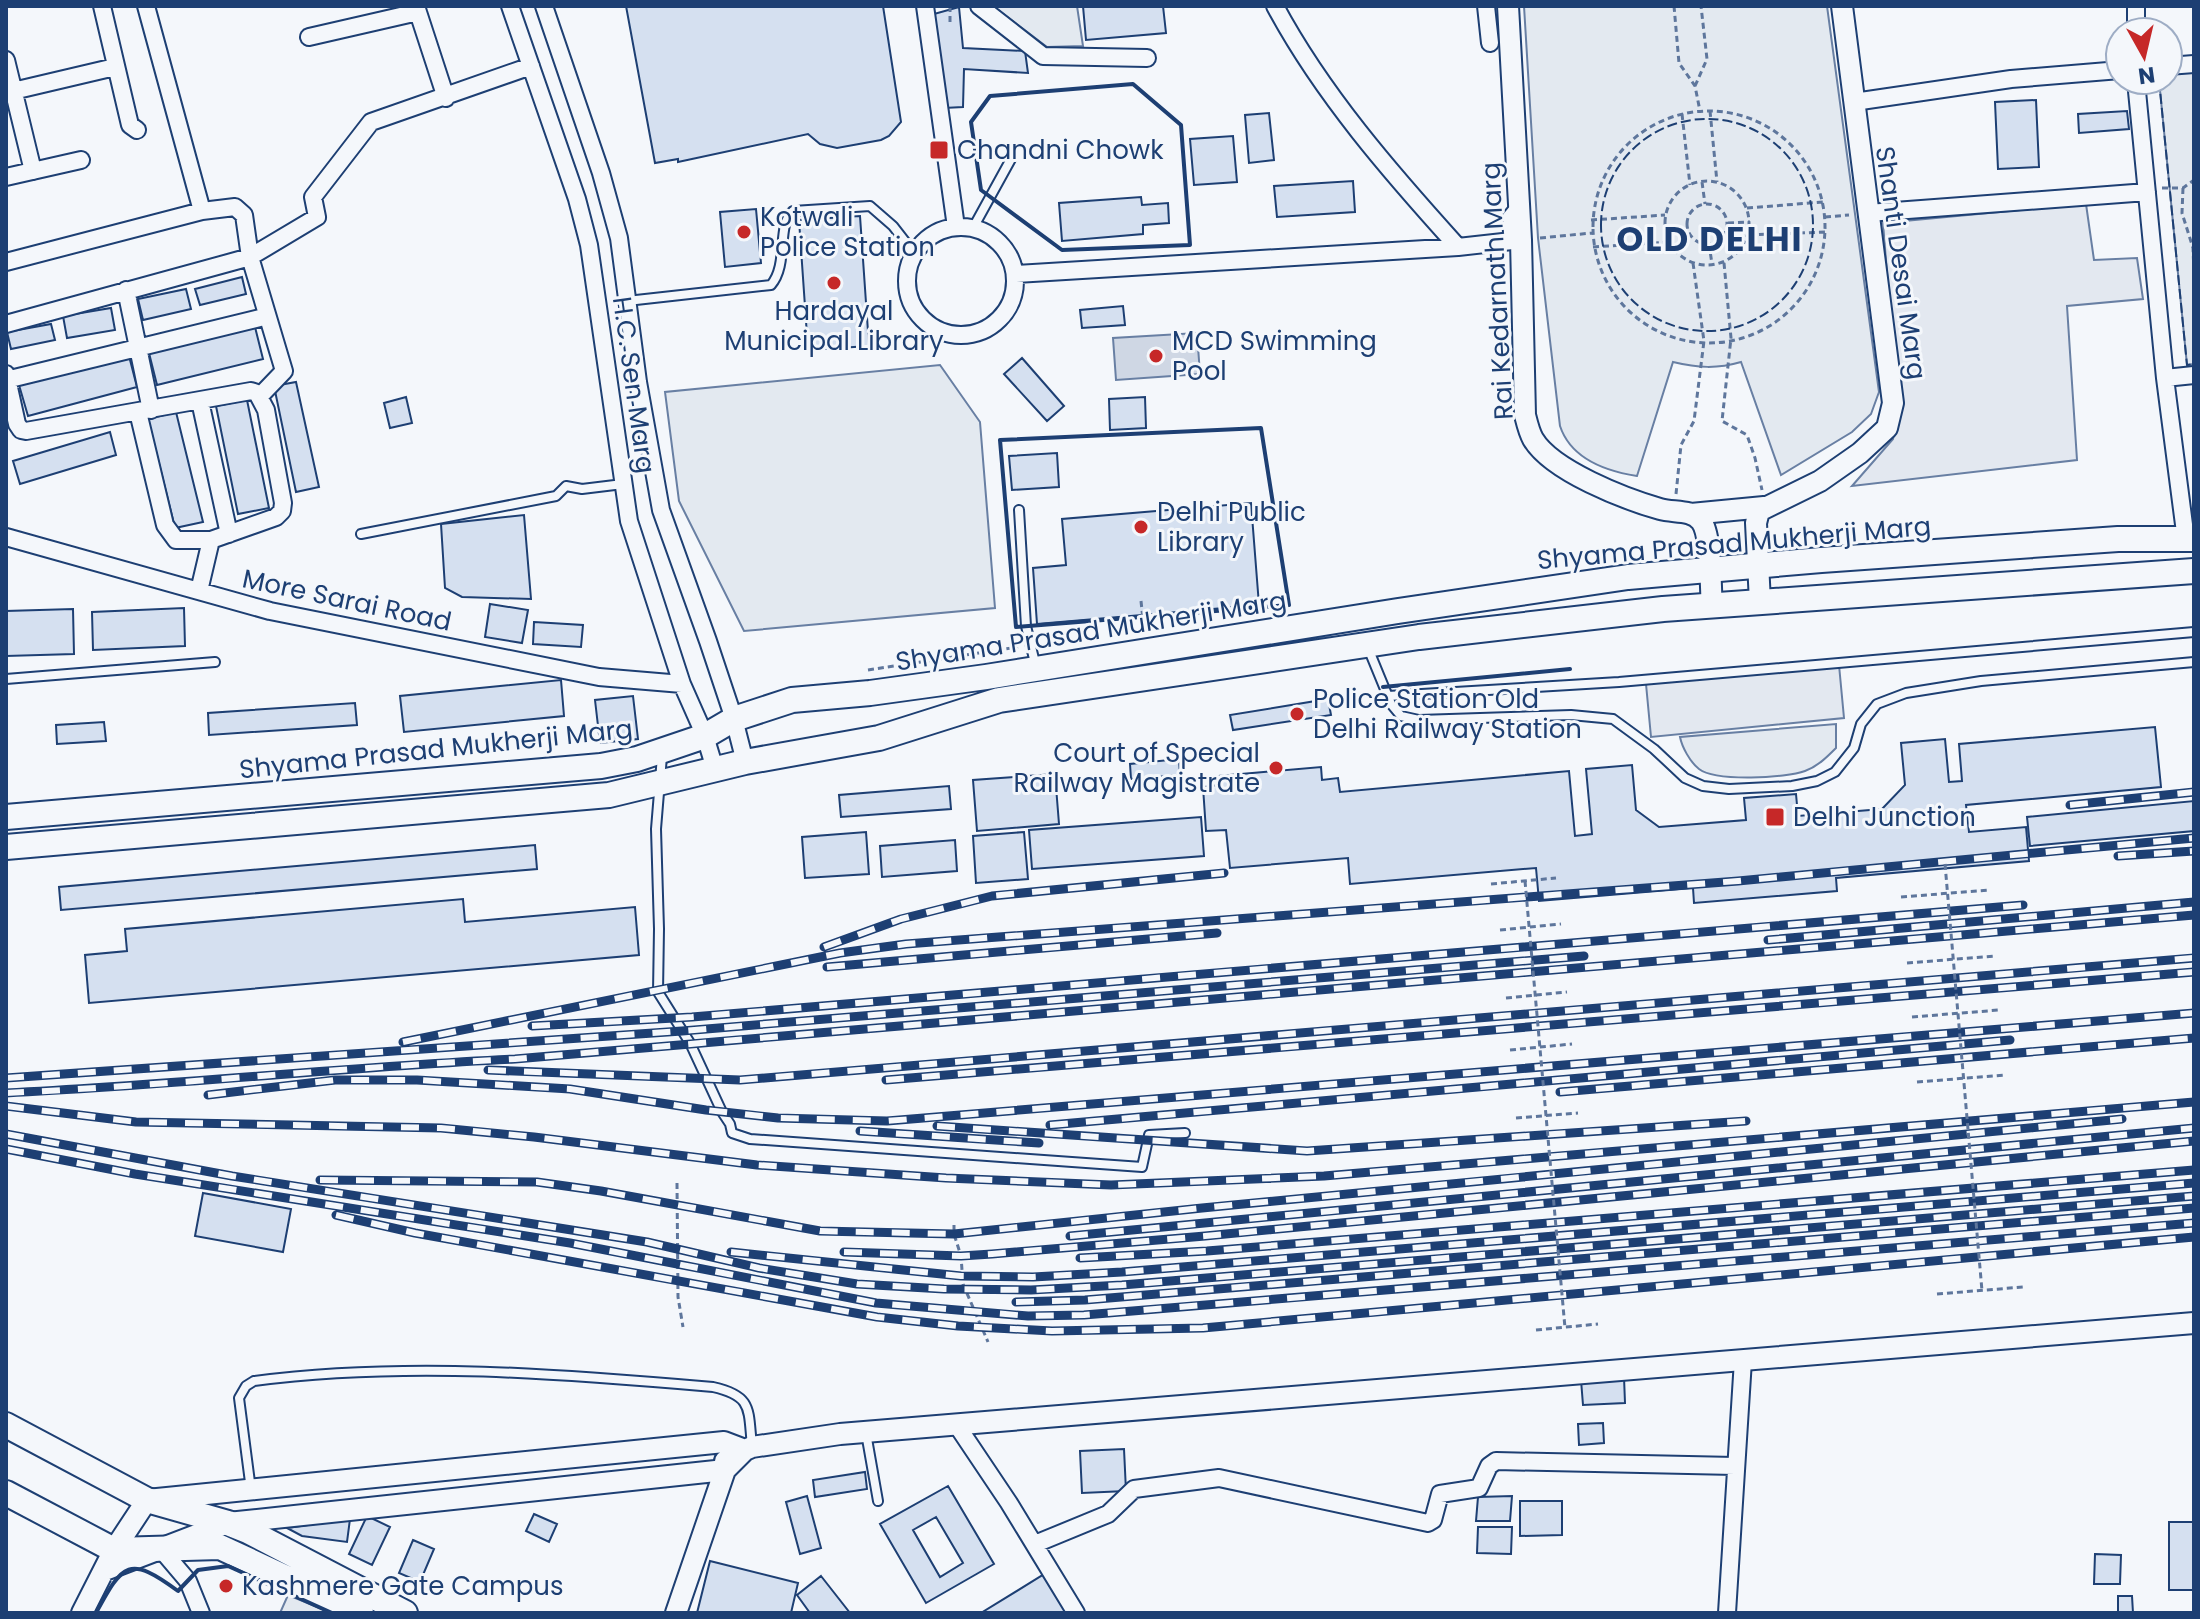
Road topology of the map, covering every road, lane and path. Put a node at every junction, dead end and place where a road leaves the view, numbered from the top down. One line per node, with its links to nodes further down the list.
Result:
1 (102, 6): 21 (street)
2 (146, 6): 44 (street)
3 (510, 6): 20 (street, H.C. Sen Marg)
4 (544, 6): 72 (street, H.C. Sen Marg)
5 (925, 6): 52 (street)
6 (950, 6): 15 (path)
7 (979, 6): 18 (street)
8 (1275, 6): 60 (street)
9 (1486, 6): 17 (street)
10 (1508, 6): 57 (street, Rai Kedarnath Marg)
11 (1674, 6): 23 (path)
12 (1701, 6): 23 (path)
13 (1842, 6): 27 (street, Shanti Desai Marg)
14 (417, 9): 16 (street); 25 (street)
15 (950, 24)
16 (309, 37)
17 (1490, 43)
18 (1147, 58)
19 (6, 60): 26 (street)
20 (531, 66): 25 (street); 84 (street, H.C. Sen Marg)
21 (115, 67): 26 (street); 31 (street)
22 (2104, 71): 27 (street)
23 (1695, 86): 28 (path)
24 (2137, 96): 40 (street)
25 (446, 98): 64 (street)
26 (12, 99): 34 (street)
27 (1854, 102): 45 (street, Shanti Desai Marg)
28 (1700, 111): 29 (path); 30 (path)
29 (1710, 111): 38 (path); 41 (path)
30 (1682, 114): 39 (path); 48 (path)
31 (137, 130)
32 (1011, 159): 52 (lane)
33 (81, 160): 34 (street)
34 (33, 171): 35 (street)
35 (6, 177)
36 (2194, 180): 62 (path)
37 (1702, 182): 38 (path); 39 (path); 42 (path)
38 (1717, 182): 43 (path)
39 (1690, 185): 46 (path)
40 (2147, 192): 45 (street); 80 (street)
41 (1823, 202): 43 (path); 47 (path)
42 (1705, 204): 50 (path); 51 (path)
43 (1747, 208): 49 (path)
44 (202, 211): 64 (street); 65 (street)
45 (1868, 213): 47 (path); 85 (street, Shanti Desai Marg)
46 (1665, 215): 48 (path); 53 (path)
47 (1825, 217): 54 (path)
48 (1591, 220): 55 (path)
49 (1750, 222): 50 (path); 56 (path)
50 (1728, 223): 59 (path)
51 (1687, 227): 53 (path); 59 (path)
52 (964, 228): 63 (street); 70 (street)
53 (1666, 229): 58 (path)
54 (1825, 232): 56 (path); 75 (path)
55 (1592, 233): 57 (path); 61 (path)
56 (1748, 235): 67 (path)
57 (1521, 240): 60 (street); 87 (street, Rai Kedarnath Marg)
58 (1669, 242): 61 (path); 66 (path)
59 (1709, 244): 68 (path)
60 (1458, 247): 70 (street)
61 (1593, 247): 76 (path)
62 (2194, 247): 69 (path)
63 (914, 253): 70 (street); 72 (lane)
64 (250, 257): 71 (street); 81 (street)
65 (6, 262)
66 (1693, 263): 68 (path); 76 (path)
67 (1724, 263): 68 (path); 75 (path)
68 (1712, 265)
69 (2194, 273)
70 (1016, 274)
71 (126, 290): 74 (street); 77 (street)
72 (627, 301): 109 (street, H.C. Sen Marg)
73 (260, 318): 77 (street)
74 (6, 324)
75 (1731, 338): 76 (path); 85 (path)
76 (1704, 341): 87 (path)
77 (138, 346): 79 (street); 83 (street)
78 (2194, 375): 80 (street)
79 (6, 378): 83 (street)
80 (2165, 378): 92 (street)
81 (260, 396): 82 (street); 88 (street)
82 (200, 401): 83 (street); 88 (street)
83 (145, 411): 91 (street)
84 (624, 484): 89 (lane); 107 (street, H.C. Sen Marg)
85 (1764, 507): 87 (street, Shanti Desai Marg); 93 (street)
86 (1019, 510): 105 (lane)
87 (1685, 513): 94 (street)
88 (229, 534): 91 (street)
89 (361, 534)
90 (6, 537): 96 (street, More Sarai Road)
91 (211, 540): 96 (street)
92 (2190, 540): 93 (main road, Shyama Prasad Mukherji Marg)
93 (1758, 566): 94 (main road, Shyama Prasad Mukherji Marg); 98 (street)
94 (1709, 571): 99 (street); 102 (main road, Shyama Prasad Mukherji Marg)
95 (2194, 571): 98 (main road, Shyama Prasad Mukherji Marg)
96 (199, 591): 107 (street, More Sarai Road)
97 (1141, 601): 102 (path)
98 (1760, 602): 99 (main road, Shyama Prasad Mukherji Marg)
99 (1712, 606): 101 (main road, Shyama Prasad Mukherji Marg)
100 (2194, 632): 108 (lane)
101 (1367, 645): 108 (lane); 112 (main road, Shyama Prasad Mukherji Marg)
102 (1149, 652): 105 (main road, Shyama Prasad Mukherji Marg)
103 (215, 662): 106 (lane)
104 (2194, 662): 108 (lane)
105 (1036, 668): 109 (main road, Shyama Prasad Mukherji Marg)
106 (6, 679)
107 (682, 684): 110 (street, H.C. Sen Marg)
108 (1388, 696)
109 (734, 719): 110 (main road, Shyama Prasad Mukherji Marg); 112 (street, H.C. Sen Marg)
110 (705, 736): 111 (main road, Shyama Prasad Mukherji Marg); 113 (street, H.C. Sen Marg)
111 (662, 751): 114 (lane); 115 (main road, Shyama Prasad Mukherji Marg)
112 (745, 762): 113 (main road, Shyama Prasad Mukherji Marg)
113 (715, 769): 114 (main road, Shyama Prasad Mukherji Marg)
114 (658, 783): 116 (main road, Shyama Prasad Mukherji Marg); 145 (lane)
115 (6, 817)
116 (6, 847)
117 (1945, 864): 122 (path, bridge)
118 (1556, 878): 119 (path)
119 (1525, 881): 120 (path); 125 (path, bridge)
120 (1491, 884)
121 (1989, 890): 122 (path)
122 (1948, 893): 123 (path); 128 (path, bridge)
123 (1901, 897)
124 (1561, 924): 125 (path)
125 (1529, 927): 126 (path); 131 (path, bridge)
126 (1500, 930)
127 (1995, 956): 128 (path)
128 (1953, 960): 129 (path); 134 (path, bridge)
129 (1907, 963)
130 (1567, 992): 131 (path)
131 (1535, 995): 132 (path); 137 (path, bridge)
132 (1506, 998)
133 (1999, 1010): 134 (path)
134 (1958, 1014): 135 (path); 140 (path, bridge)
135 (1912, 1017)
136 (1572, 1044): 137 (path)
137 (1540, 1047): 138 (path); 143 (path, bridge)
138 (1510, 1050)
139 (2005, 1075): 140 (path)
140 (1964, 1079): 141 (path); 149 (path, bridge)
141 (1917, 1082)
142 (1578, 1113): 143 (path)
143 (1546, 1116): 144 (path); 154 (path, bridge)
144 (1516, 1118)
145 (1185, 1133)
146 (677, 1183): 153 (path)
147 (954, 1225): 156 (path)
148 (2023, 1287): 149 (path)
149 (1982, 1291): 150 (path)
150 (1937, 1294)
151 (2194, 1323): 157 (street)
152 (1598, 1324): 154 (path)
153 (683, 1327)
154 (1565, 1328): 155 (path)
155 (1536, 1330)
156 (988, 1342)
157 (1743, 1360): 158 (street); 163 (street)
158 (956, 1424): 160 (street); 170 (street)
159 (6, 1425): 167 (main road)
160 (866, 1432): 162 (street); 168 (lane)
161 (724, 1442): 162 (street); 164 (street); 165 (street)
162 (748, 1448): 164 (street); 165 (lane)
163 (1735, 1466): 170 (street); 179 (street)
164 (725, 1470): 169 (street); 177 (street)
165 (251, 1491): 167 (street)
166 (6, 1493): 172 (main road)
167 (147, 1500): 169 (main road); 172 (street)
168 (878, 1501)
169 (228, 1523): 171 (street); 176 (main road)
170 (1035, 1544): 178 (street)
171 (160, 1548): 172 (main road); 174 (street); 175 (main road)
172 (109, 1560): 173 (street)
173 (82, 1613)
174 (201, 1613)
175 (361, 1613)
176 (405, 1613)
177 (676, 1613)
178 (1076, 1613)
179 (1727, 1613)

